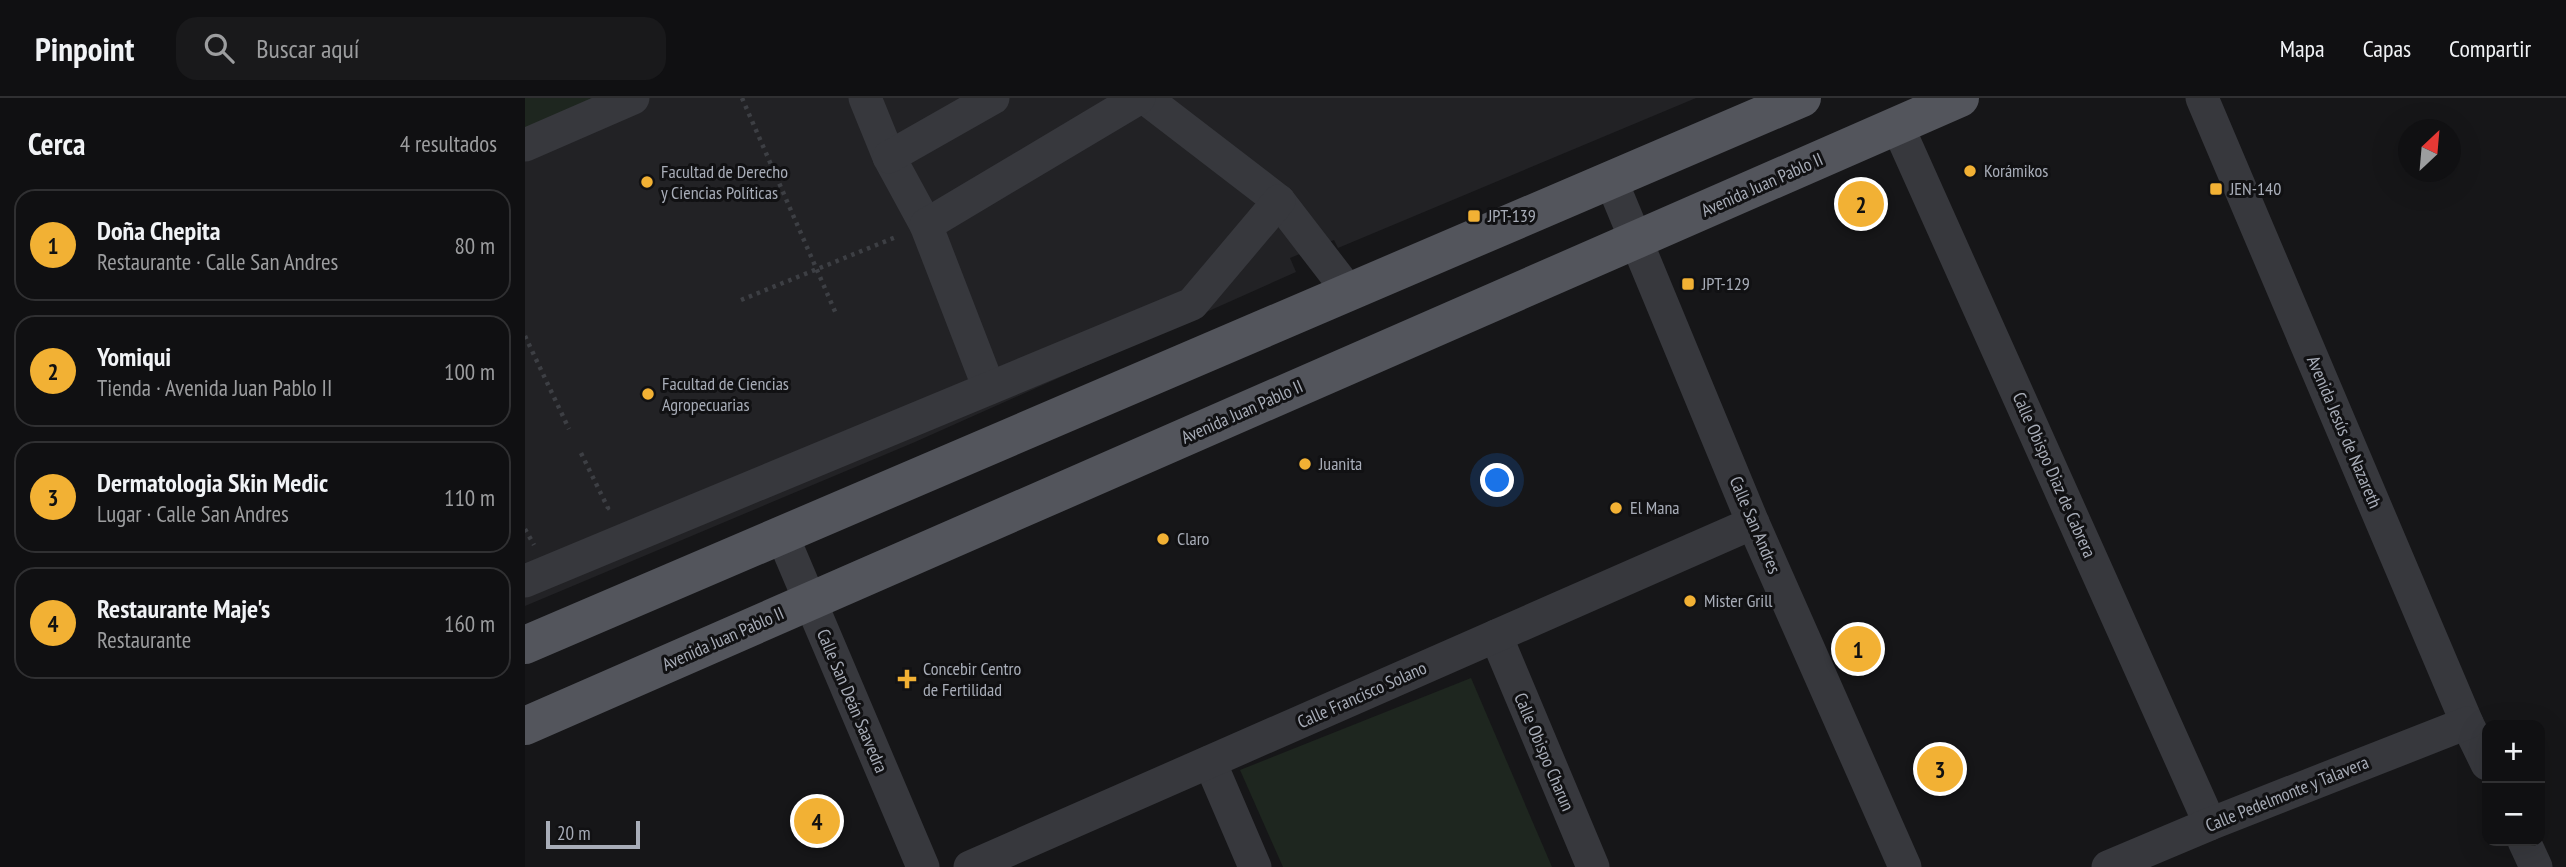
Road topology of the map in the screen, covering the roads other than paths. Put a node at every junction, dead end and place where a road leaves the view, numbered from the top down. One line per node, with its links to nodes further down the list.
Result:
1 (633, 98): 10 (street)
2 (865, 98): 11 (street)
3 (993, 98): 11 (street)
4 (1139, 98): 14 (street)
5 (1145, 98): 13 (street)
6 (1802, 98): 12 (main road)
7 (1960, 98): 9 (main road, Avenida Juan Pablo II)
8 (2202, 98): 24 (street, Avenida Jesús de Nazareth)
9 (1897, 125): 15 (main road, Avenida Juan Pablo II); 28 (street, Calle Obispo Diaz de Cabrera)
10 (525, 145)
11 (889, 157): 14 (street)
12 (1611, 180): 15 (street, Calle San Andres); 16 (main road)
13 (1279, 201): 16 (street); 17 (street)
14 (926, 225): 17 (street)
15 (1637, 239): 18 (street, Calle San Andres); 21 (main road, Avenida Juan Pablo II)
16 (1349, 292): 19 (main road)
17 (989, 388): 20 (street)
18 (1753, 523): 22 (street, Calle Francisco Solano); 34 (street, Calle San Andres)
19 (782, 535): 21 (street, Calle San Deán Saavedra); 23 (main road)
20 (532, 568)
21 (810, 601): 25 (main road, Avenida Juan Pablo II); 30 (street, Calle San Deán Saavedra)
22 (1496, 636): 27 (street, Calle Francisco Solano); 33 (street, Calle Obispo Charun)
23 (525, 645)
24 (2467, 723): 26 (street, Avenida Jesús de Nazareth); 28 (street, Calle Pedelmonte y Talavera)
25 (525, 726)
26 (2482, 754)
27 (1209, 762): 31 (street, Calle Francisco Solano); 32 (street)
28 (2210, 824): 35 (street, Calle Pedelmonte y Talavera)
29 (2526, 846): 36 (street)
30 (923, 867)
31 (969, 867)
32 (1255, 867)
33 (1593, 867)
34 (1905, 867)
35 (2108, 867)
36 (2536, 867)

